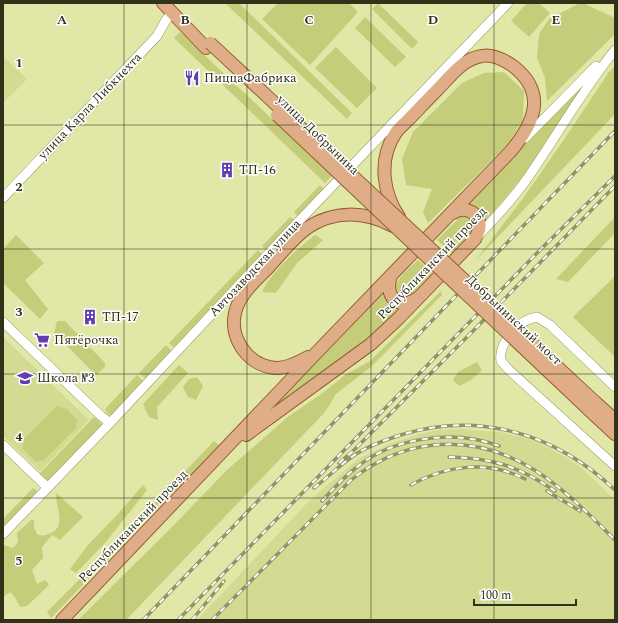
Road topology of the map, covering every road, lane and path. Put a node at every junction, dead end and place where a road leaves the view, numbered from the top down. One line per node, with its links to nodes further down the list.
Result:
1 (163, 3): 3 (main road, улица Добрынина)
2 (508, 3): 16 (street, Автозаводская улица)
3 (173, 12): 6 (street, улица Карла Либкнехта); 8 (main road, улица Добрынина, bridge)
4 (615, 48): 5 (street, Республиканский проезд); 9 (street, Республиканский проезд)
5 (510, 152): 7 (main road, Республиканский проезд); 8 (main road)
6 (3, 198)
7 (451, 214): 9 (main road); 10 (main road, Республиканский проезд)
8 (398, 224): 13 (main road, bridge); 15 (main road, Добрынинский мост, bridge); 17 (main road, Добрынинский мост, bridge)
9 (475, 239): 11 (main road, Республиканский проезд)
10 (391, 276): 11 (main road); 13 (main road, Республиканский проезд)
11 (420, 296): 19 (main road, Республиканский проезд)
12 (3, 322): 16 (street)
13 (319, 350): 19 (main road, Республиканский проезд)
14 (615, 387): 20 (street)
15 (615, 420)
16 (110, 423): 21 (street, Автозаводская улица)
17 (615, 434)
18 (3, 445): 21 (street)
19 (224, 450): 23 (main road, Республиканский проезд)
20 (615, 466)
21 (48, 488): 22 (street, Автозаводская улица)
22 (3, 534)
23 (62, 620)

